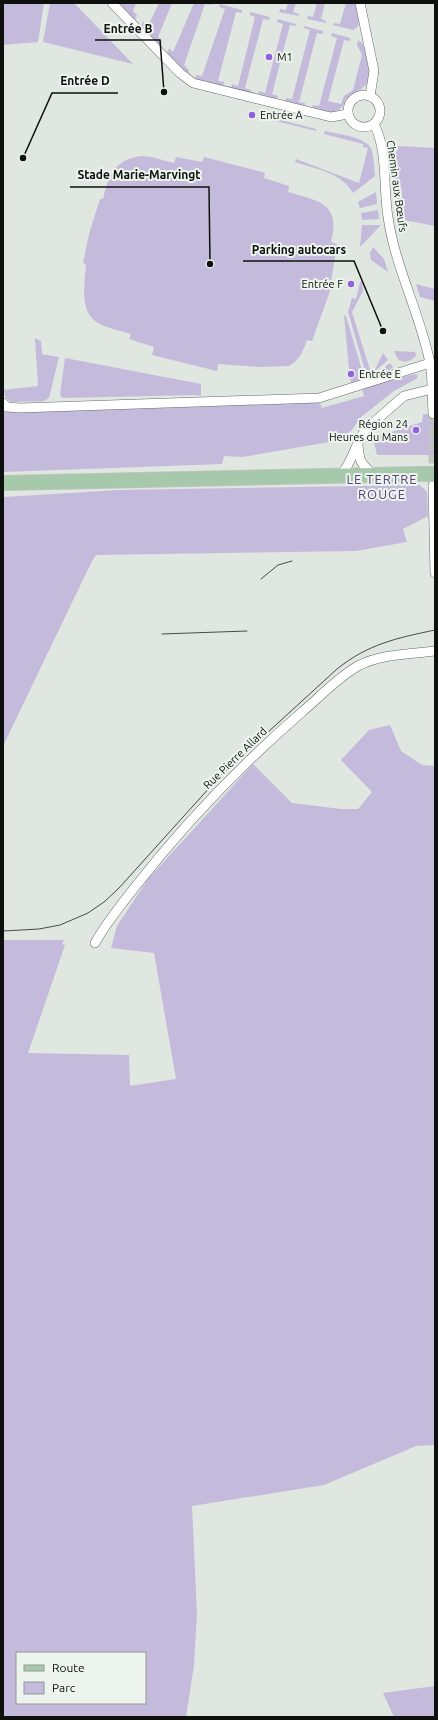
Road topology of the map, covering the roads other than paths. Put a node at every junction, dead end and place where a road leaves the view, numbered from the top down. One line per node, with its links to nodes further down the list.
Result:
1 (112, 3): 4 (street)
2 (360, 3): 3 (street)
3 (370, 96): 4 (street); 5 (street)
4 (348, 114): 5 (street)
5 (374, 124): 6 (street, Chemin aux Bœufs)
6 (430, 363): 7 (street, Chemin aux Bœufs); 8 (street)
7 (432, 389): 9 (street, Chemin aux Bœufs); 10 (street)
8 (3, 403)
9 (433, 414)
10 (358, 443): 11 (street); 12 (street)
11 (375, 475): 12 (main road); 13 (main road, bridge)
12 (340, 476): 14 (main road)
13 (434, 479): 15 (street)
14 (3, 484)
15 (435, 570)
16 (435, 651): 17 (street, Rue Pierre Allard)
17 (95, 943)

